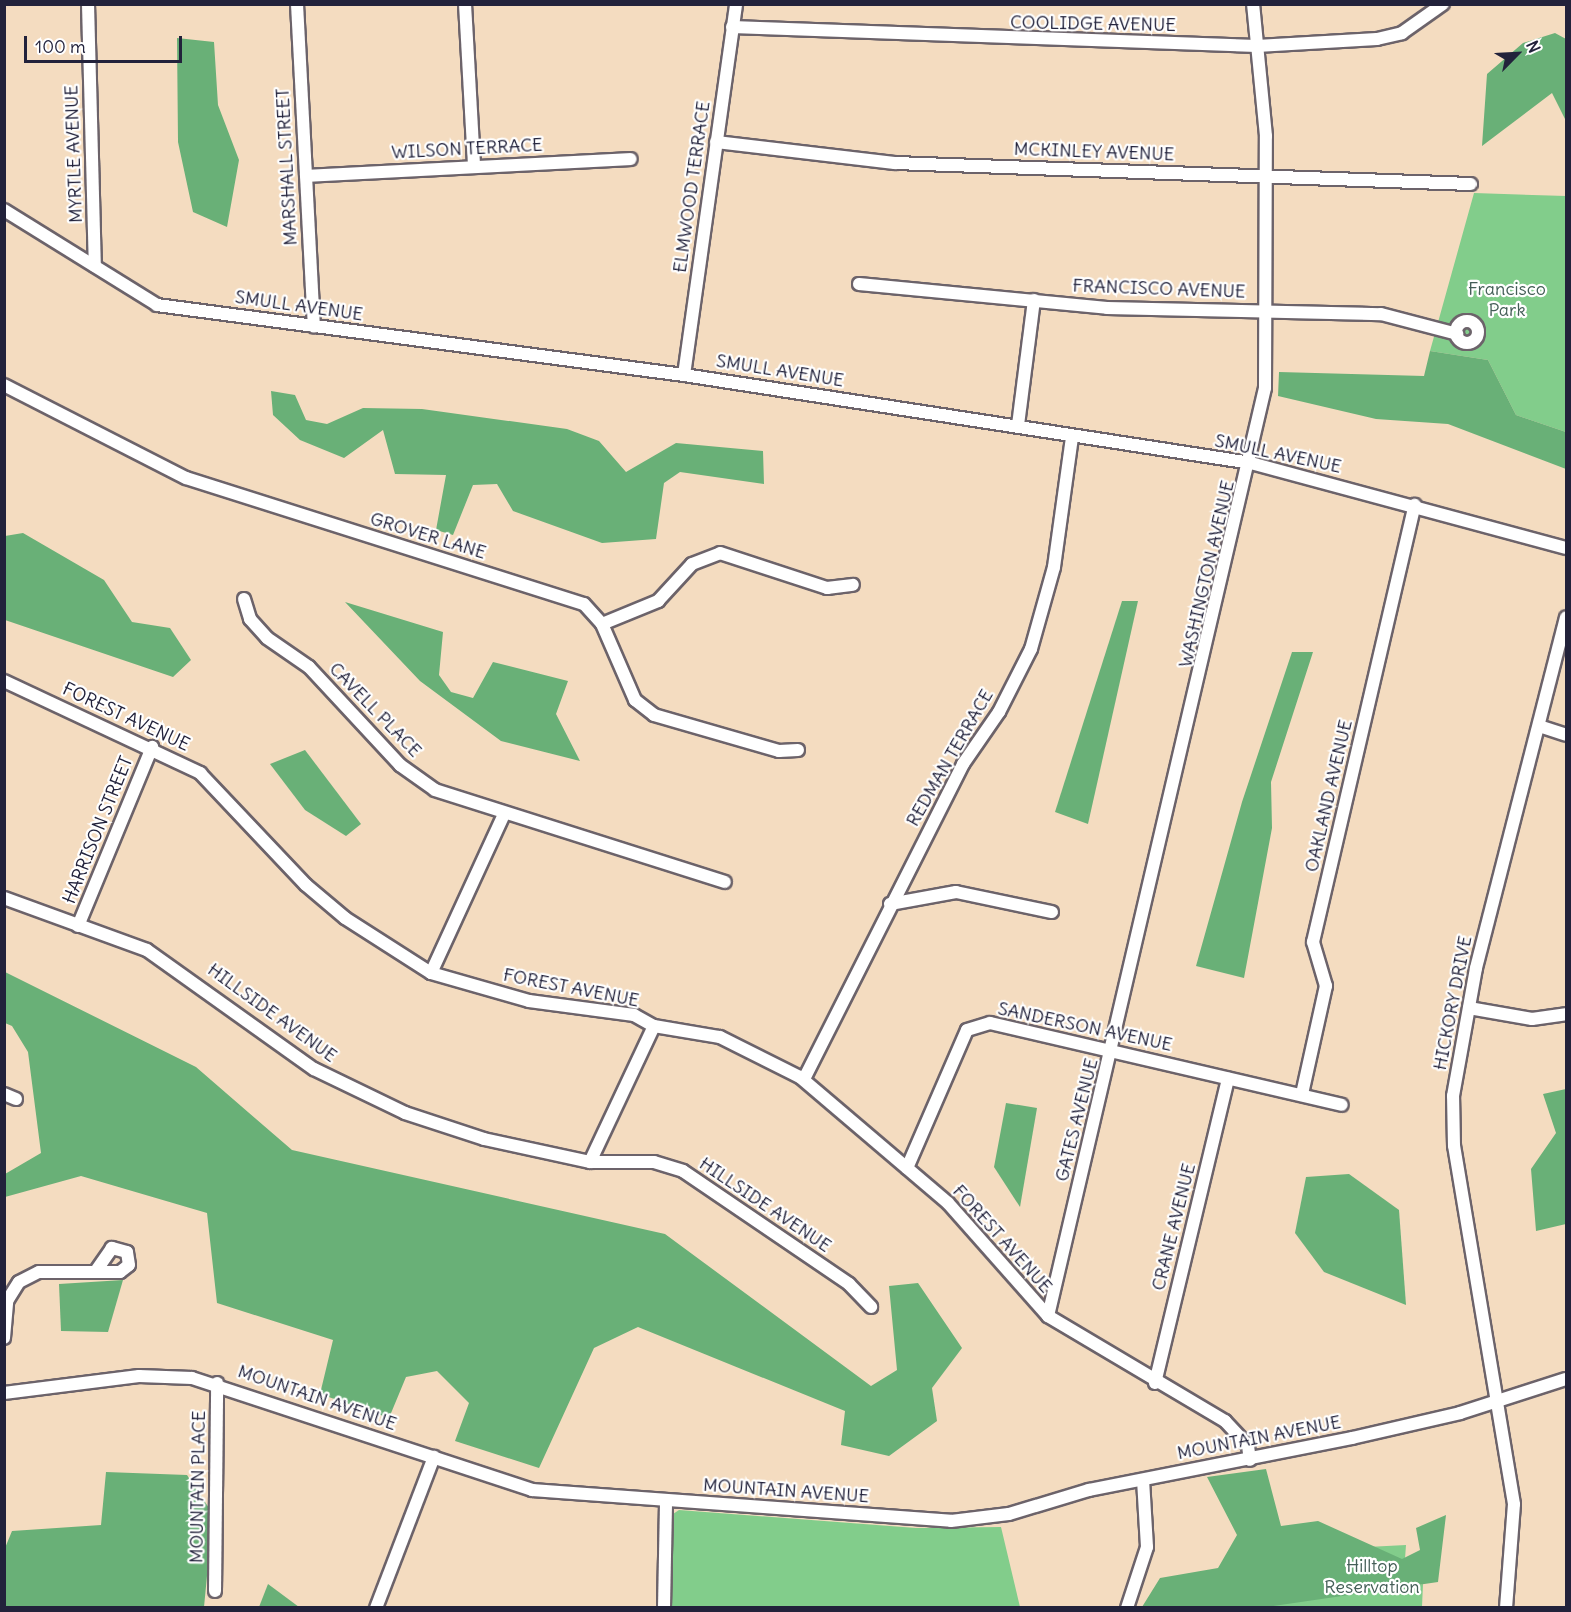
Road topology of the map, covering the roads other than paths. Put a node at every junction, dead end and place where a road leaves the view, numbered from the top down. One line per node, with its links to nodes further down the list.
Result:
1 (88, 4): 16 (street, MYRTLE AVENUE)
2 (297, 4): 13 (street, MARSHALL STREET)
3 (465, 4): 11 (street)
4 (735, 4): 7 (street, ELMWOOD TERRACE)
5 (1253, 4): 8 (street, WASHINGTON AVENUE)
6 (1443, 4): 8 (street, COOLIDGE AVENUE)
7 (732, 27): 8 (street, COOLIDGE AVENUE); 9 (street, ELMWOOD TERRACE)
8 (1257, 46): 12 (street, WASHINGTON AVENUE)
9 (717, 142): 12 (street, MCKINLEY AVENUE); 22 (street, ELMWOOD TERRACE)
10 (631, 159): 11 (street, WILSON TERRACE)
11 (474, 167): 13 (street, WILSON TERRACE)
12 (1267, 175): 14 (street, MCKINLEY AVENUE); 19 (street, WASHINGTON AVENUE)
13 (306, 176): 20 (street, MARSHALL STREET)
14 (1470, 184)
15 (4, 210): 16 (street, SMULL AVENUE)
16 (95, 266): 20 (street, SMULL AVENUE)
17 (859, 284): 18 (street, FRANCISCO AVENUE)
18 (1034, 300): 19 (street, FRANCISCO AVENUE); 24 (street)
19 (1268, 311): 21 (street, FRANCISCO AVENUE); 26 (street, WASHINGTON AVENUE)
20 (314, 327): 22 (street, SMULL AVENUE)
21 (1457, 334)
22 (684, 375): 24 (street, SMULL AVENUE)
23 (4, 385): 32 (street, GROVER LANE)
24 (1018, 425): 25 (street, SMULL AVENUE)
25 (1072, 438): 26 (street, SMULL AVENUE); 41 (street, REDMAN TERRACE)
26 (1251, 463): 27 (street, SMULL AVENUE); 44 (street, WASHINGTON AVENUE)
27 (1415, 505): 28 (street, SMULL AVENUE); 52 (street, OAKLAND AVENUE)
28 (1566, 548)
29 (853, 585): 32 (street)
30 (244, 599): 38 (street, CAVELL PLACE)
31 (1566, 617): 34 (street, HICKORY DRIVE)
32 (602, 624): 37 (street, GROVER LANE)
33 (4, 681): 36 (street, FOREST AVENUE)
34 (1539, 726): 35 (street); 46 (street, HICKORY DRIVE)
35 (1566, 735)
36 (152, 747): 43 (street, HARRISON STREET); 45 (street, FOREST AVENUE)
37 (798, 750)
38 (504, 814): 39 (street, CAVELL PLACE); 45 (street)
39 (725, 882)
40 (4, 898): 43 (street, HILLSIDE AVENUE)
41 (890, 904): 42 (street); 50 (street, REDMAN TERRACE)
42 (1052, 912)
43 (78, 927): 54 (street, HILLSIDE AVENUE)
44 (1142, 932): 49 (street, GATES AVENUE)
45 (431, 972): 48 (street, FOREST AVENUE)
46 (1469, 1008): 47 (street); 64 (street, HICKORY DRIVE)
47 (1566, 1014)
48 (654, 1026): 50 (street, FOREST AVENUE); 54 (street)
49 (1113, 1049): 51 (street, SANDERSON AVENUE); 55 (street, SANDERSON AVENUE); 58 (street, GATES AVENUE)
50 (804, 1079): 55 (street, FOREST AVENUE)
51 (1228, 1079): 52 (street, SANDERSON AVENUE); 62 (street, CRANE AVENUE)
52 (1302, 1094): 53 (street, SANDERSON AVENUE)
53 (1342, 1105)
54 (590, 1162): 57 (street, HILLSIDE AVENUE)
55 (907, 1168): 58 (street, FOREST AVENUE)
56 (96, 1271): 59 (street)
57 (871, 1307)
58 (1047, 1316): 62 (street, FOREST AVENUE)
59 (4, 1338)
60 (1566, 1379): 64 (street, MOUNTAIN AVENUE)
61 (218, 1383): 63 (street, MOUNTAIN AVENUE); 65 (street, MOUNTAIN AVENUE); 69 (street, MOUNTAIN PLACE)
62 (1155, 1383): 66 (street, FOREST AVENUE)
63 (4, 1393)
64 (1495, 1402): 66 (street, MOUNTAIN AVENUE); 73 (street, HICKORY DRIVE)
65 (434, 1457): 68 (street, MOUNTAIN AVENUE); 70 (street)
66 (1250, 1460): 67 (street, MOUNTAIN AVENUE)
67 (1143, 1480): 68 (street, MOUNTAIN AVENUE); 72 (street)
68 (666, 1500): 71 (street)
69 (214, 1591)
70 (376, 1608)
71 (664, 1608)
72 (1127, 1608)
73 (1506, 1608)

